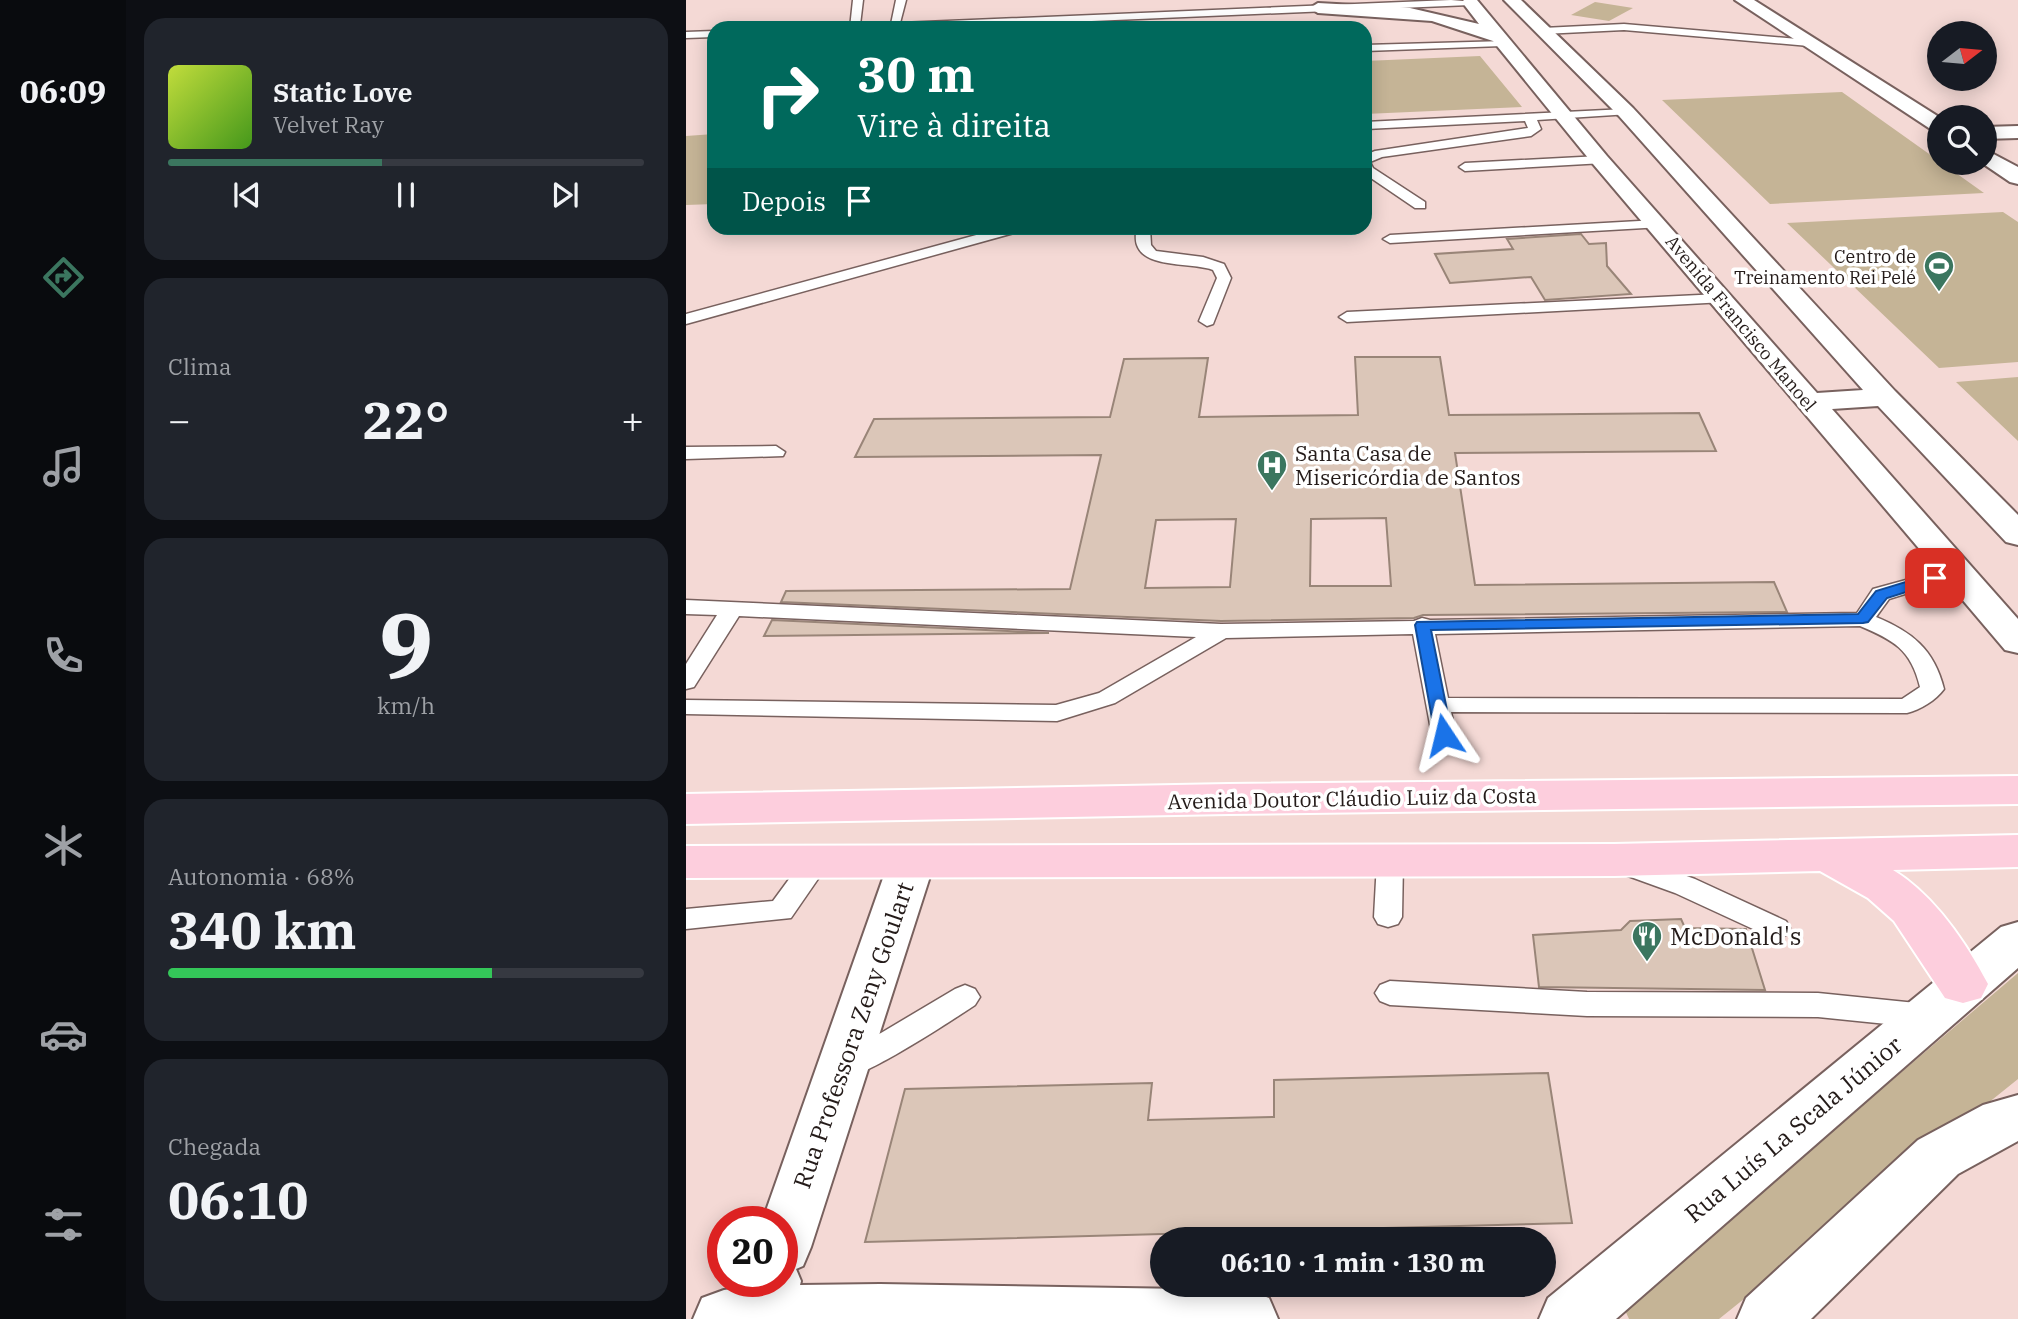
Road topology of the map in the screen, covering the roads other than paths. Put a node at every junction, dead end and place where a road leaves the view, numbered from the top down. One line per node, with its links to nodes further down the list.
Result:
1 (858, 0): 10 (lane)
2 (901, 0): 11 (lane)
3 (1209, 0): 9 (lane)
4 (1505, 0): 7 (street)
5 (1512, 0): 13 (street)
6 (1743, 0): 17 (street)
7 (1474, 1): 8 (lane); 16 (street, Avenida Francisco Manoel)
8 (1318, 8): 9 (lane); 16 (street)
9 (1211, 12): 12 (lane)
10 (856, 21)
11 (896, 21)
12 (1008, 21)
13 (1543, 31): 17 (lane); 19 (street)
14 (707, 34): 15 (lane)
15 (686, 36)
16 (1500, 40): 18 (lane); 20 (street, Avenida Francisco Manoel)
17 (1809, 43): 22 (street)
18 (1372, 48)
19 (1616, 113): 20 (lane); 41 (street)
20 (1572, 115): 21 (lane); 27 (street, Avenida Francisco Manoel)
21 (1529, 116): 23 (lane); 26 (lane)
22 (1927, 118)
23 (1372, 125)
24 (2018, 132): 25 (street)
25 (1997, 133)
26 (1372, 158)
27 (1600, 160): 29 (lane); 33 (street, Avenida Francisco Manoel)
28 (1997, 163): 31 (street)
29 (1465, 167)
30 (1372, 173): 32 (lane)
31 (2018, 177)
32 (1420, 205)
33 (1657, 224): 36 (lane); 37 (street, Avenida Francisco Manoel)
34 (991, 235): 39 (lane)
35 (1143, 235): 40 (lane)
36 (1390, 239)
37 (1720, 299): 38 (lane); 42 (street, Avenida Francisco Manoel)
38 (1348, 317)
39 (686, 319)
40 (1207, 321)
41 (1882, 397): 42 (street); 45 (street)
42 (1816, 402): 46 (street, Avenida Francisco Manoel)
43 (776, 452): 44 (lane)
44 (686, 453)
45 (2018, 535)
46 (1959, 575): 49 (lane); 52 (street, Avenida Francisco Manoel)
47 (686, 607): 48 (lane)
48 (732, 609): 51 (lane); 53 (lane)
49 (1863, 619): 50 (lane); 54 (lane)
50 (1422, 625): 51 (lane); 54 (lane)
51 (1221, 631): 55 (lane)
52 (2018, 642)
53 (686, 682)
54 (1439, 705): 56 (lane)
55 (686, 707)
56 (1444, 735)
57 (2018, 790): 58 (main road, Avenida Doutor Cláudio Luiz da Costa)
58 (686, 809)
59 (2018, 851): 60 (main road)
60 (1824, 854): 61 (main road); 72 (main road)
61 (1614, 860): 63 (main road); 68 (lane)
62 (686, 862): 64 (main road)
63 (1390, 862): 65 (main road); 66 (lane)
64 (816, 863): 65 (main road); 67 (lane)
65 (911, 863): 73 (street, Rua Professora Zeny Goulart)
66 (1388, 917)
67 (686, 919)
68 (1776, 928)
69 (2018, 940): 72 (street, Rua Luís La Scala Júnior)
70 (1390, 993): 72 (lane)
71 (965, 997): 73 (lane)
72 (1945, 1000): 78 (street, Rua Luís La Scala Júnior)
73 (843, 1065): 75 (street, Rua Professora Zeny Goulart)
74 (2018, 1118): 79 (street)
75 (796, 1206)
76 (751, 1305): 77 (street)
77 (1247, 1319)
78 (1570, 1319)
79 (1769, 1319)

